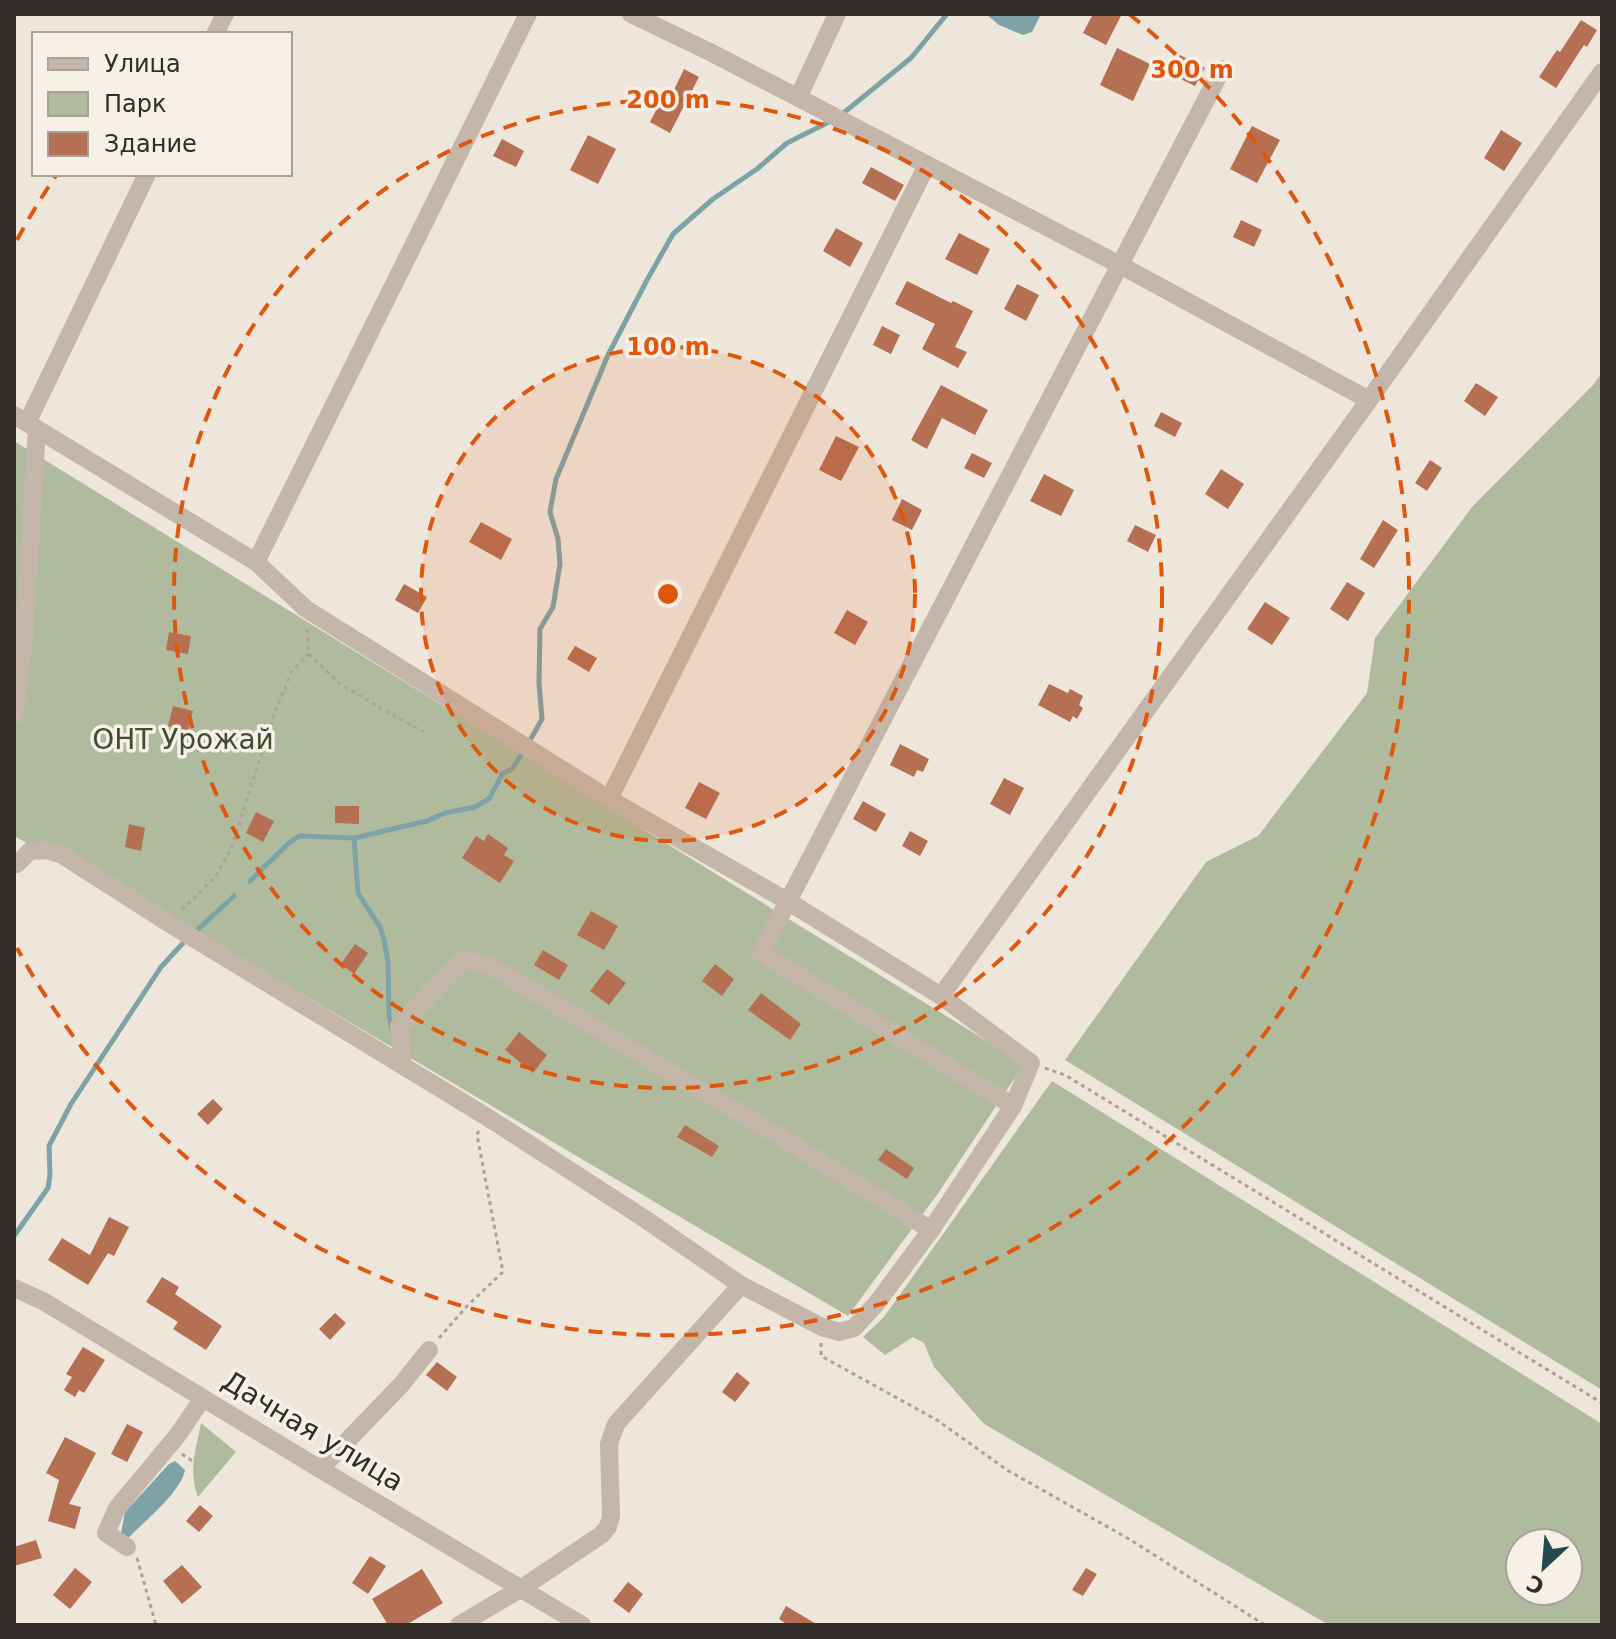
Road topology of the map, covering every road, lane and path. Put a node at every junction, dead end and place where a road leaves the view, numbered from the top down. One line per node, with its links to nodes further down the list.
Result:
1 (225, 14): 5 (street)
2 (528, 14): 14 (street)
3 (631, 14): 8 (street)
4 (837, 14): 8 (street)
5 (216, 32)
6 (1222, 69): 11 (street)
7 (1602, 72): 12 (street)
8 (798, 98): 9 (street)
9 (927, 165): 11 (street); 19 (street)
10 (146, 176): 13 (street)
11 (1120, 265): 12 (street); 21 (street)
12 (1369, 400): 23 (street)
13 (26, 422): 14 (street); 17 (street)
14 (256, 562): 15 (street)
15 (306, 609): 16 (path); 19 (street)
16 (309, 654): 18 (path); 22 (path)
17 (14, 715)
18 (426, 733)
19 (609, 799): 21 (street)
20 (14, 862): 22 (street)
21 (789, 902): 23 (street); 26 (street)
22 (167, 922): 25 (street)
23 (941, 996): 24 (street)
24 (1031, 1063): 26 (street); 34 (path)
25 (403, 1065): 27 (street); 28 (street)
26 (1013, 1106): 28 (street)
27 (487, 1117): 29 (street); 32 (path)
28 (931, 1230): 31 (street)
29 (741, 1285): 31 (street); 37 (street)
30 (14, 1288): 33 (street, Дачная улица)
31 (822, 1327): 41 (path)
32 (429, 1350): 35 (street)
33 (203, 1398): 35 (street, Дачная улица); 36 (street)
34 (1602, 1403)
35 (320, 1469): 37 (street, Дачная улица)
36 (127, 1547): 38 (path)
37 (522, 1588): 39 (street); 40 (street, Дачная улица)
38 (156, 1625)
39 (459, 1625)
40 (582, 1625)
41 (1265, 1625)

